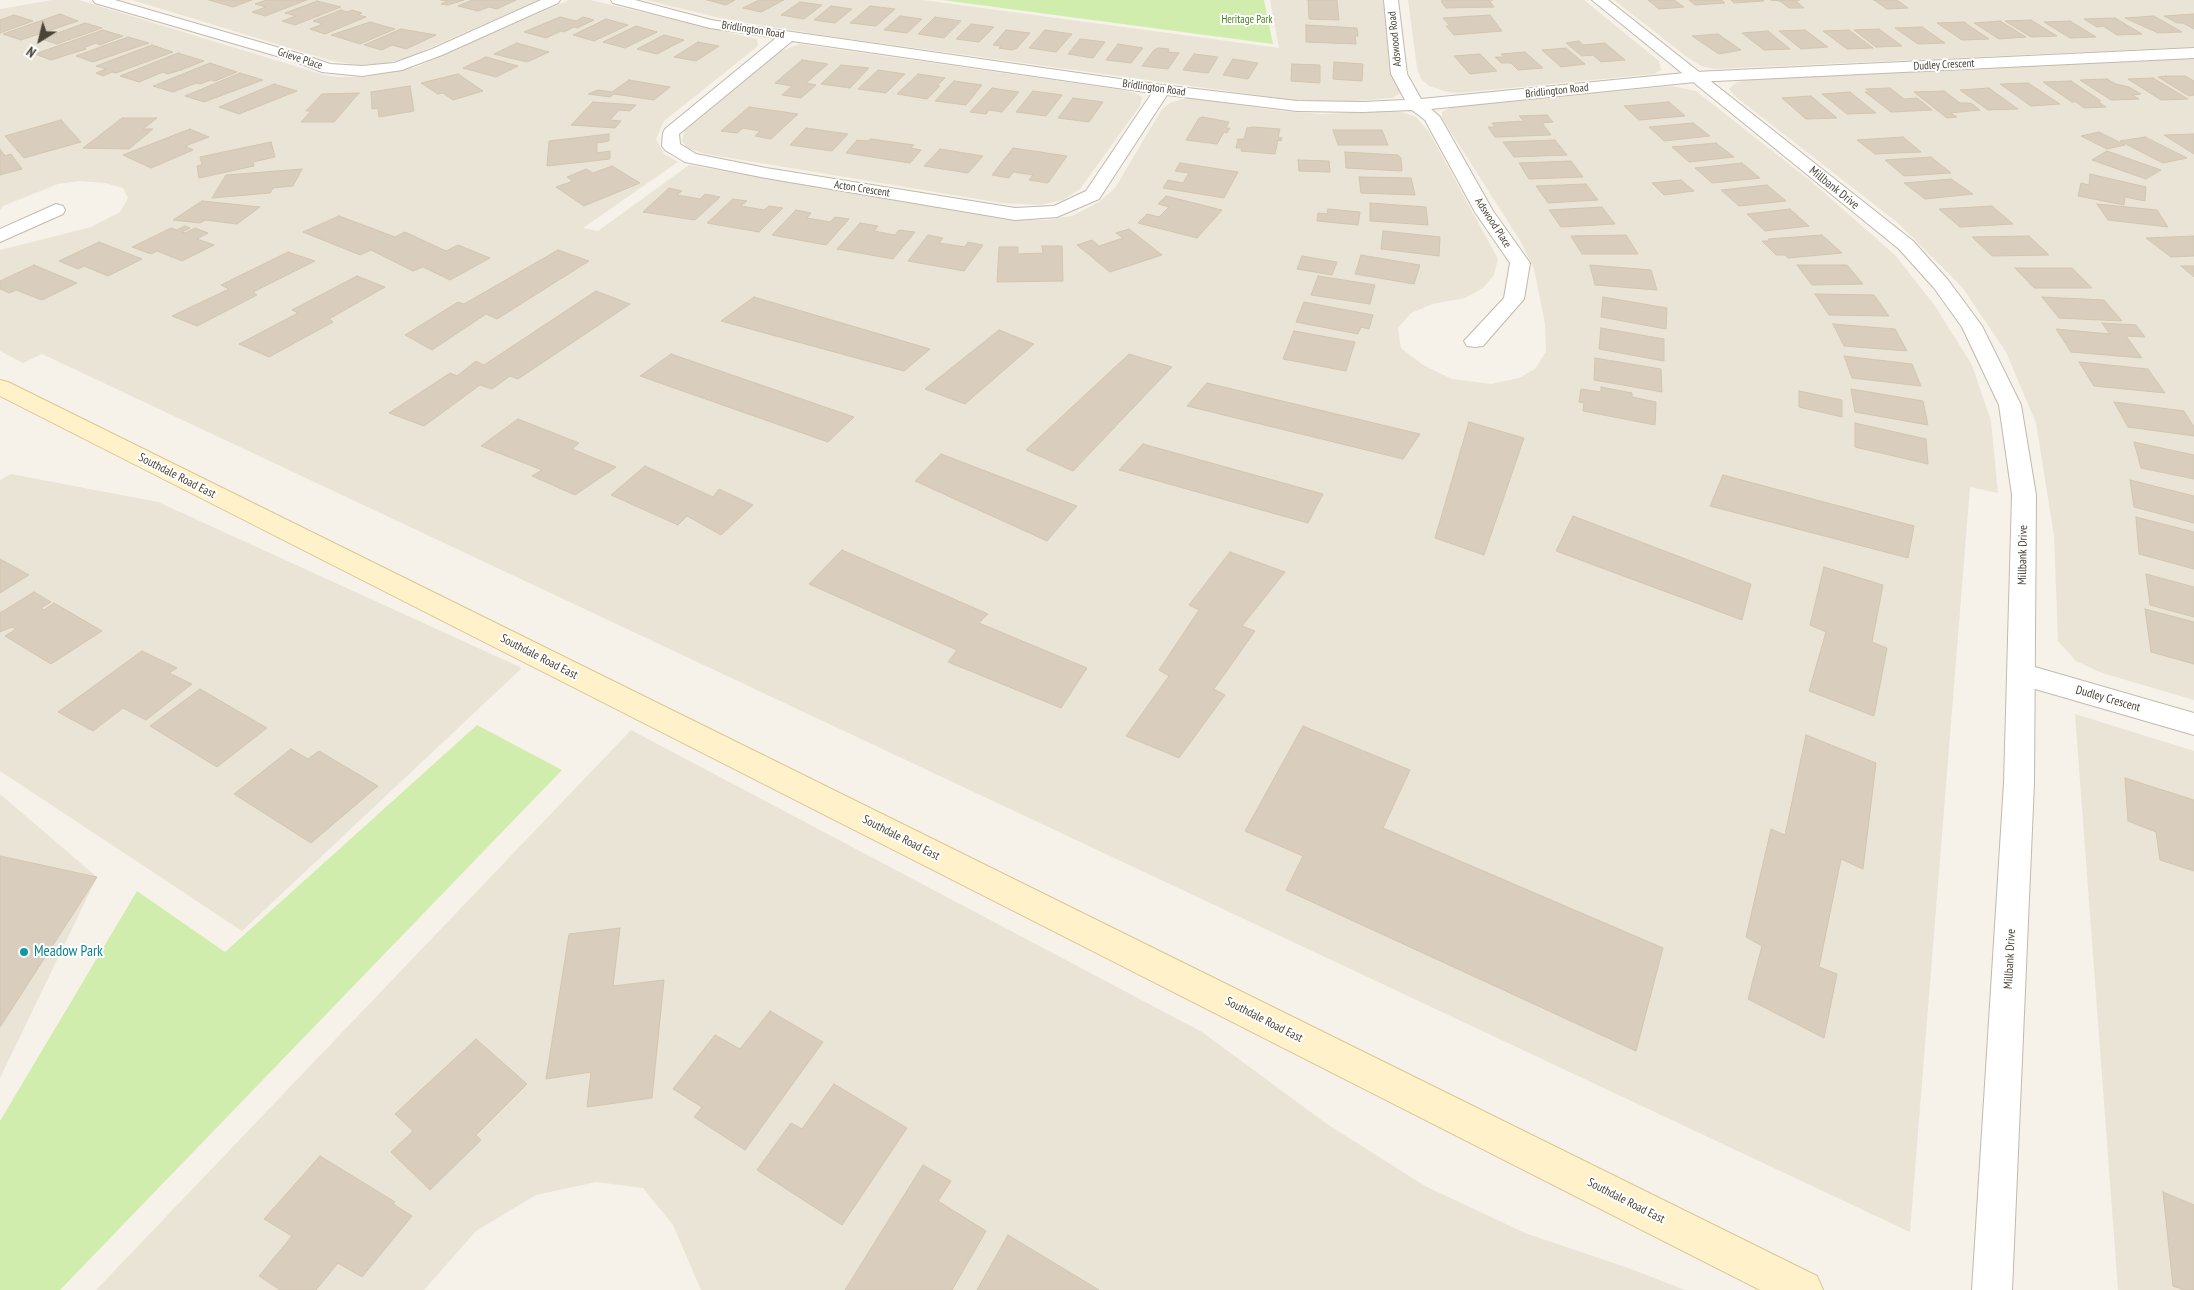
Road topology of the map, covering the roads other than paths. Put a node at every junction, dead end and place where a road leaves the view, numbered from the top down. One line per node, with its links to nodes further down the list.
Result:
1 (100, 0): 2 (street, Grieve Place)
2 (553, 0)
3 (618, 0): 6 (street, Bridlington Road)
4 (1391, 0): 10 (street, Adswood Road)
5 (1599, 0): 8 (street, Millbank Drive)
6 (788, 36): 9 (street, Bridlington Road); 9 (street, Acton Crescent)
7 (2194, 53): 8 (street, Dudley Crescent)
8 (1695, 77): 10 (street, Bridlington Road); 15 (street, Millbank Drive)
9 (1162, 90): 10 (street, Bridlington Road)
10 (1416, 105): 13 (street, Adswood Place)
11 (56, 210): 12 (street)
12 (0, 236)
13 (1475, 340)
14 (0, 387): 17 (main road, Southdale Road East)
15 (2021, 674): 16 (street, Dudley Crescent); 18 (street, Millbank Drive)
16 (2194, 724)
17 (1803, 1290)
18 (1992, 1290)

